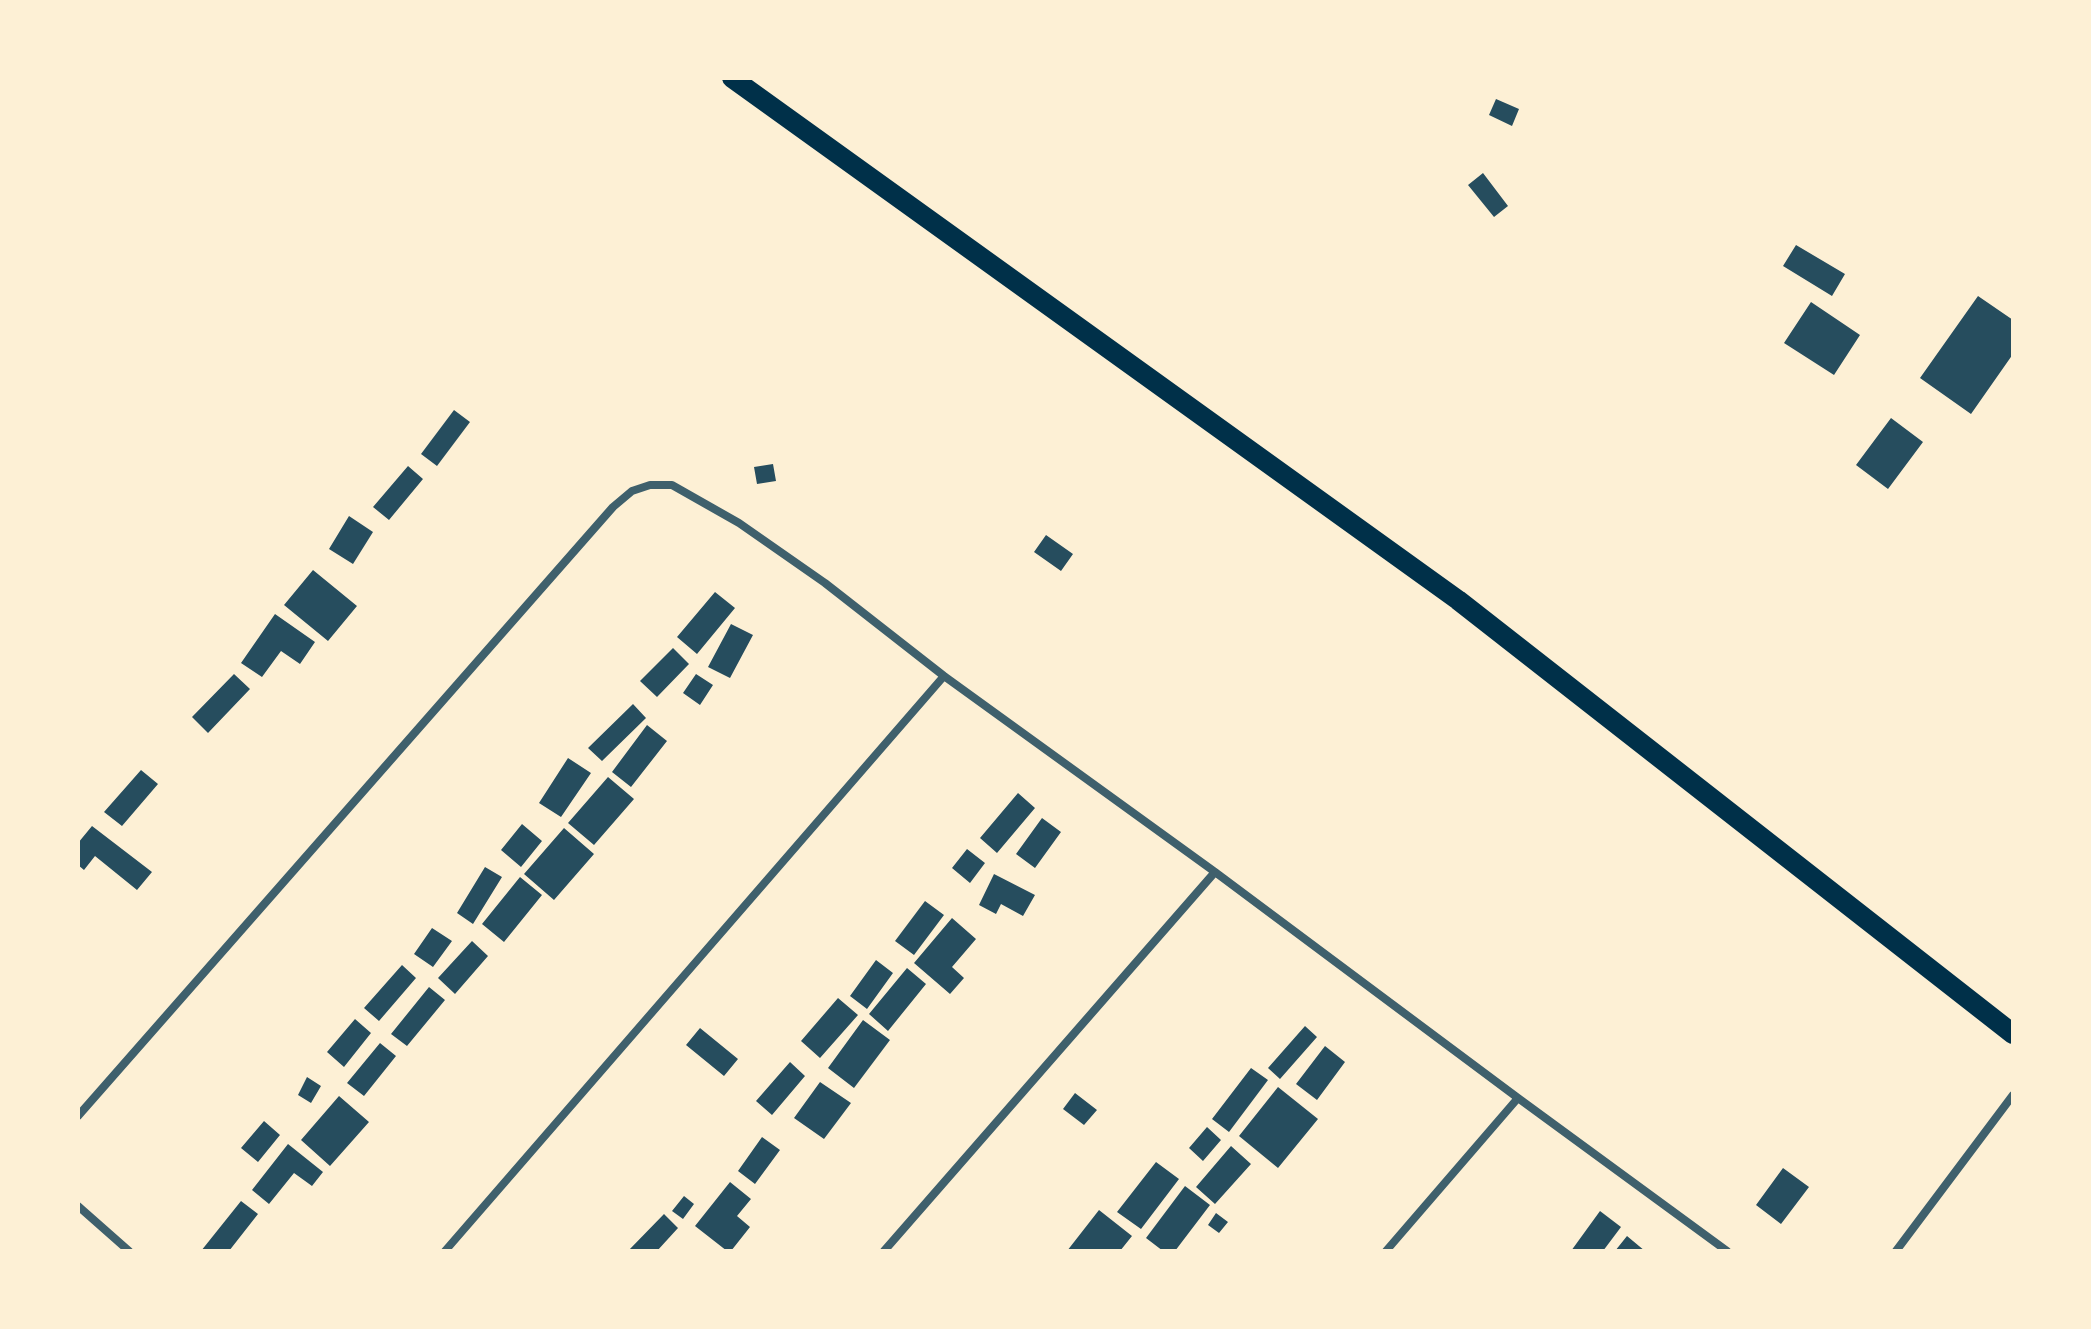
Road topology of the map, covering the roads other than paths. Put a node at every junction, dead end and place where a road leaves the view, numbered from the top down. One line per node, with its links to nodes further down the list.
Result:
1 (732, 78): 4 (main road)
2 (944, 676): 3 (street); 7 (street); 10 (street)
3 (1215, 872): 6 (street); 11 (street)
4 (2013, 1034)
5 (2013, 1095): 14 (street)
6 (1518, 1098): 12 (street); 13 (street)
7 (78, 1116)
8 (78, 1206): 9 (street)
9 (129, 1251)
10 (445, 1251)
11 (884, 1251)
12 (1386, 1251)
13 (1727, 1251)
14 (1896, 1251)

